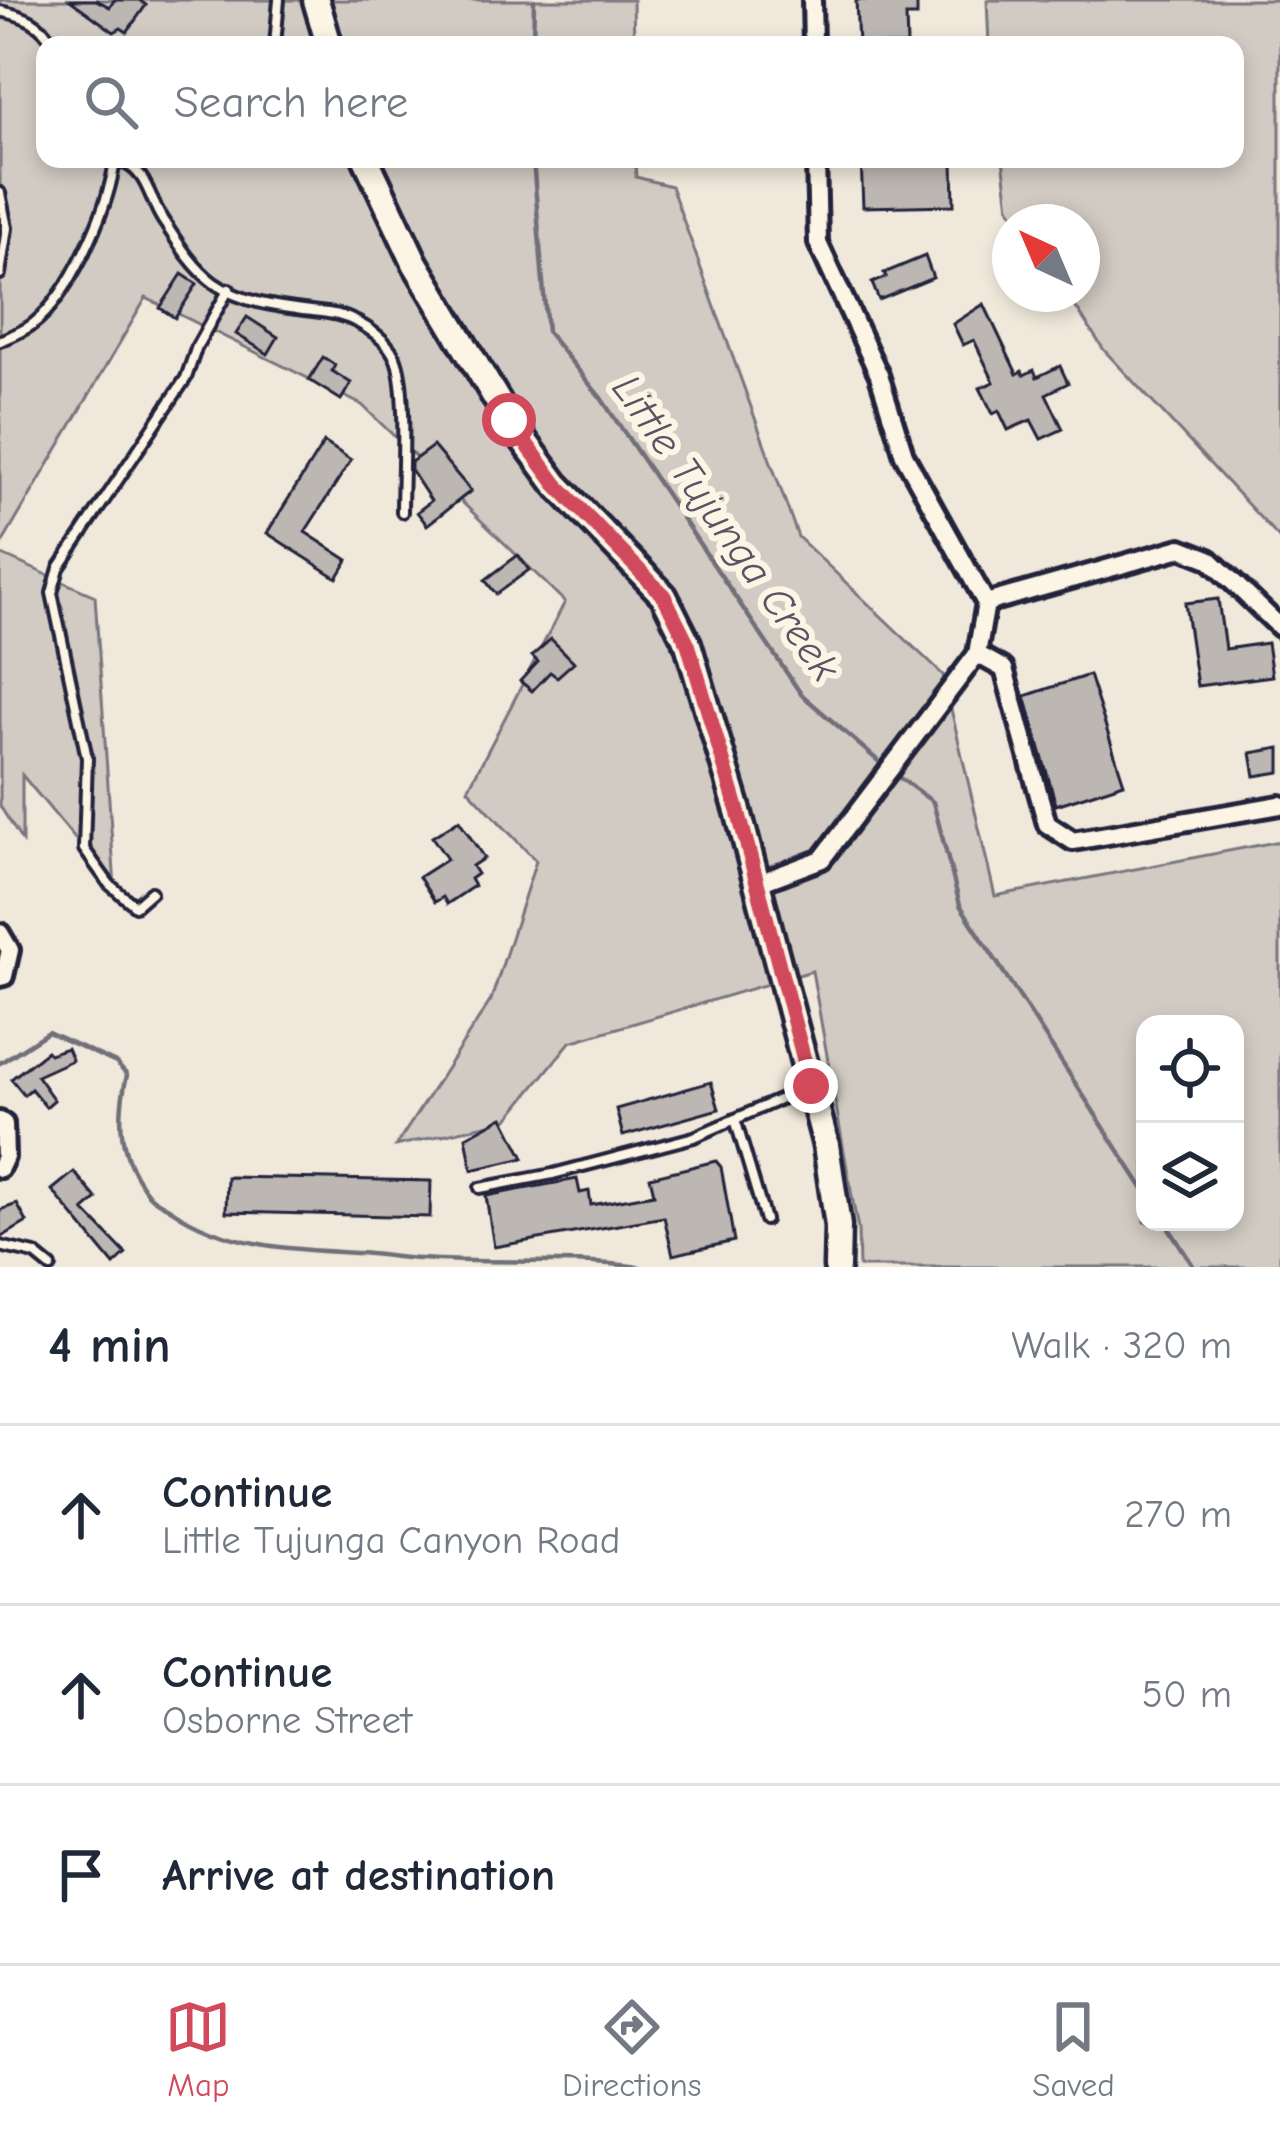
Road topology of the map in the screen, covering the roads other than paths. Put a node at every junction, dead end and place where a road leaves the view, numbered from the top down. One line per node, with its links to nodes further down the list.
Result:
1 (279, 0): 6 (lane)
2 (316, 0): 7 (main road)
3 (812, 0): 8 (street)
4 (0, 11): 5 (lane)
5 (49, 36)
6 (276, 36)
7 (326, 36)
8 (813, 36)
9 (114, 168): 16 (lane)
10 (130, 168): 15 (lane)
11 (370, 168): 22 (main road)
12 (816, 168): 18 (street)
13 (0, 193): 14 (lane)
14 (0, 274)
15 (229, 289): 17 (lane); 23 (lane)
16 (0, 341)
17 (402, 512)
18 (986, 603): 19 (street); 20 (street)
19 (1280, 627)
20 (977, 654): 21 (street); 22 (street)
21 (1280, 805)
22 (755, 884): 26 (main road)
23 (151, 892)
24 (0, 933): 25 (street)
25 (0, 977)
26 (811, 1086): 27 (lane); 34 (main road)
27 (735, 1119): 30 (lane); 31 (lane)
28 (0, 1121): 29 (street)
29 (0, 1168)
30 (480, 1188)
31 (766, 1220)
32 (0, 1246): 33 (lane)
33 (51, 1267)
34 (837, 1267)

